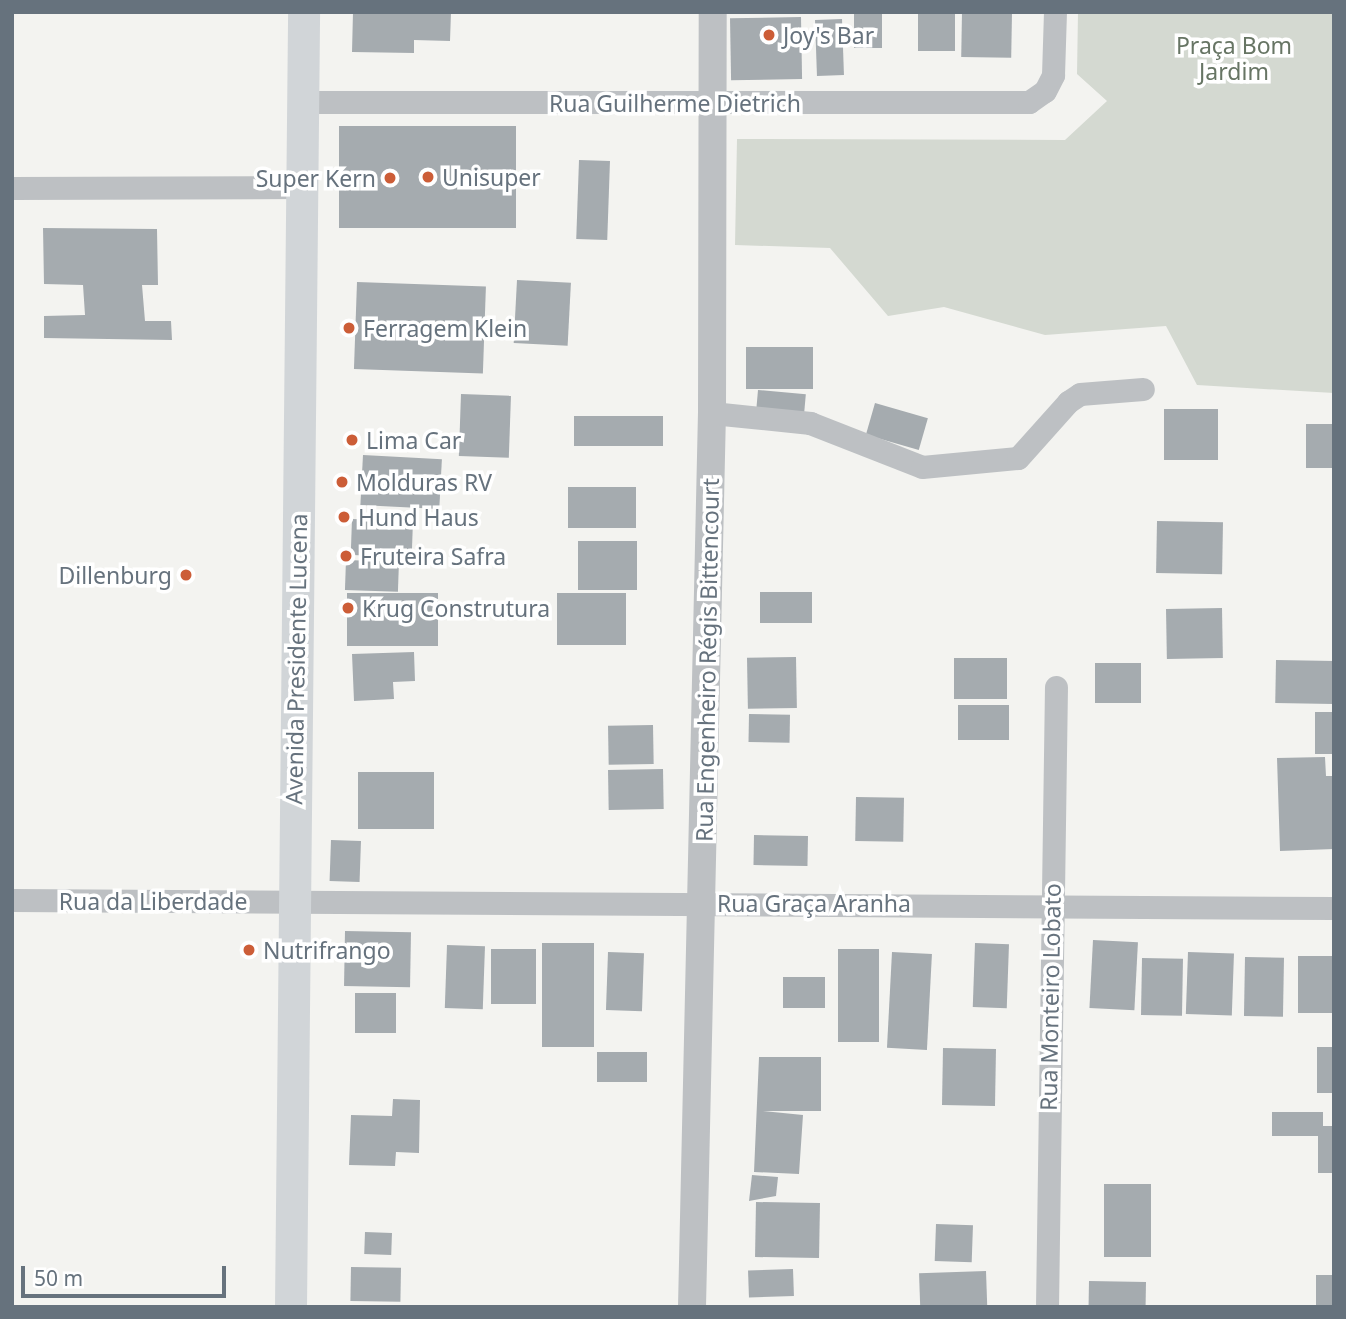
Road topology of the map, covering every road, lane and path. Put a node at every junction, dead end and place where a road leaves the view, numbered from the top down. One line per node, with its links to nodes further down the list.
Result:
1 (304, 12): 4 (main road, Avenida Presidente Lucena)
2 (713, 12): 5 (street, Rua Engenheiro Régis Bittencourt)
3 (1055, 12): 5 (street, Rua Guilherme Dietrich)
4 (302, 102): 5 (street, Rua Guilherme Dietrich); 6 (main road, Avenida Presidente Lucena)
5 (713, 104): 9 (street, Rua Engenheiro Régis Bittencourt)
6 (301, 187): 7 (street); 12 (main road, Avenida Presidente Lucena)
7 (12, 188)
8 (1143, 389): 9 (street)
9 (712, 413): 13 (street, Rua Engenheiro Régis Bittencourt)
10 (1056, 687): 14 (street, Rua Monteiro Lobato)
11 (12, 900): 12 (street, Rua da Liberdade)
12 (294, 902): 13 (street, Rua Graça Aranha); 16 (main road, Avenida Presidente Lucena)
13 (701, 903): 14 (street, Rua Graça Aranha); 17 (street, Rua Engenheiro Régis Bittencourt)
14 (1050, 904): 15 (street, Rua Graça Aranha); 18 (street, Rua Monteiro Lobato)
15 (1334, 908)
16 (291, 1307)
17 (692, 1307)
18 (1047, 1307)

